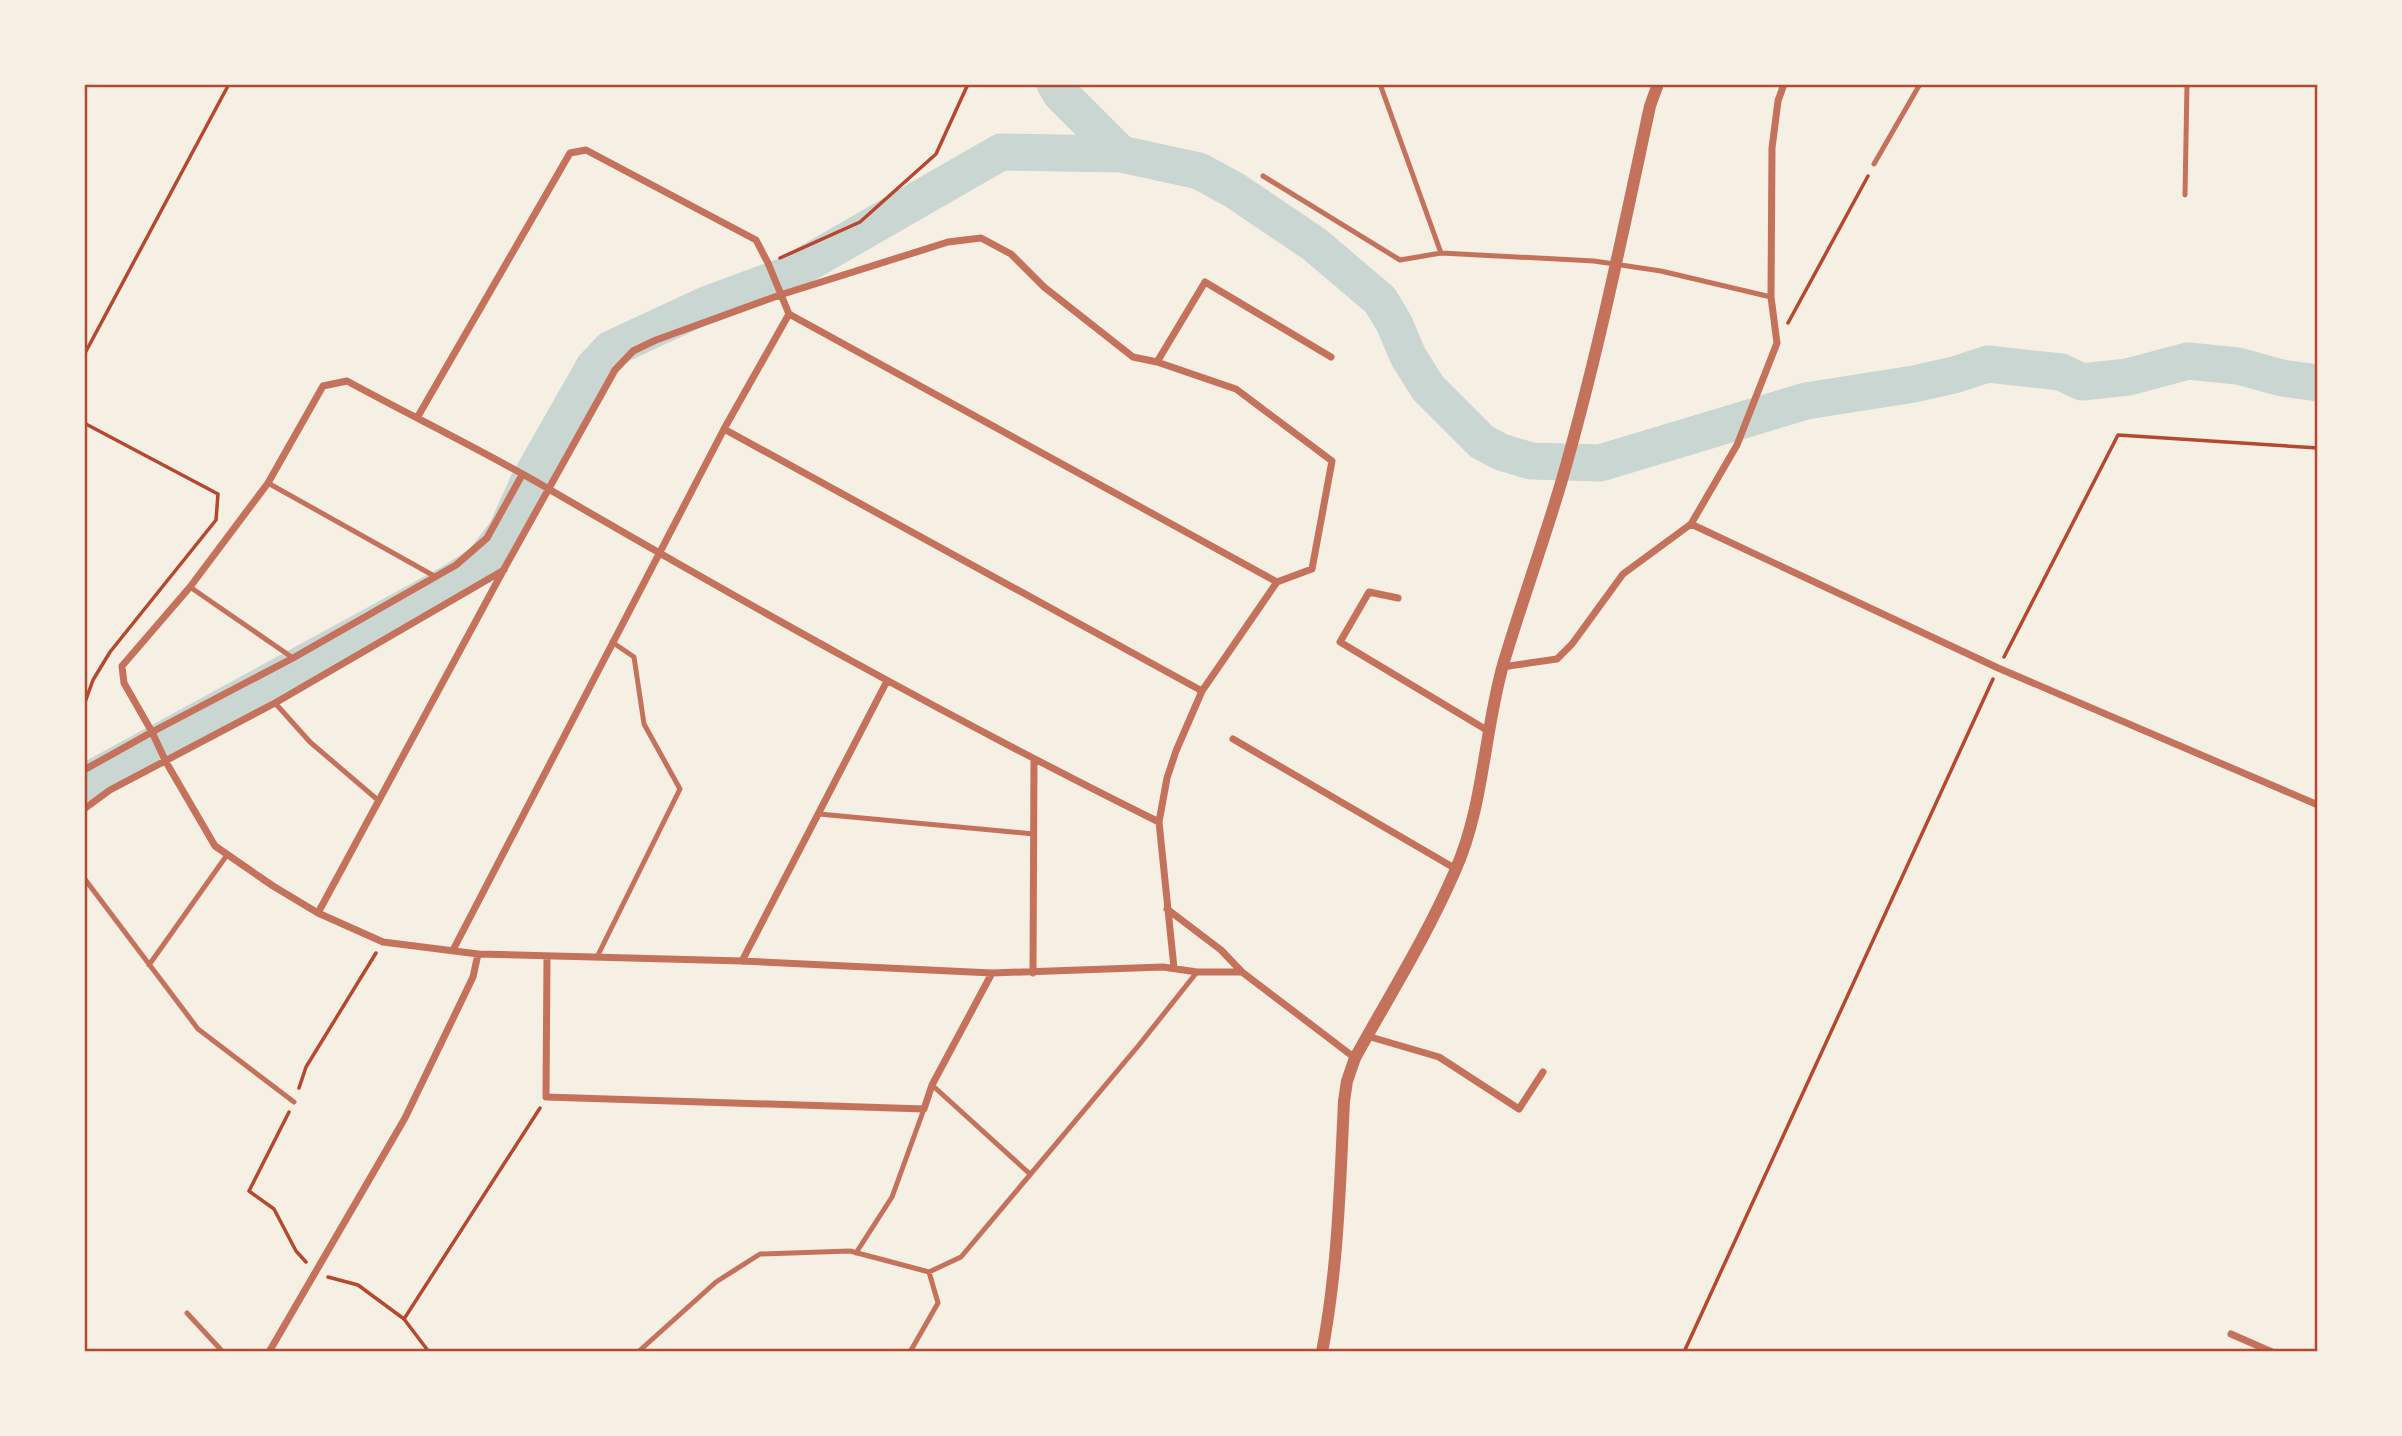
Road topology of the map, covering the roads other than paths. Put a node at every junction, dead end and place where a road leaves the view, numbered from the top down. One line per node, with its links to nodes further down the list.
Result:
1 (1380, 84): 9 (lane)
2 (1658, 84): 29 (street)
3 (1784, 84): 11 (street)
4 (1920, 84): 6 (lane)
5 (2187, 84): 8 (lane)
6 (1874, 164)
7 (1263, 176): 9 (lane)
8 (2185, 195)
9 (1441, 253): 11 (lane)
10 (780, 295): 12 (street); 14 (street); 15 (street); 19 (street)
11 (1771, 297): 20 (street)
12 (789, 314): 16 (street); 24 (street)
13 (1331, 356): 14 (street)
14 (1157, 362): 24 (street)
15 (416, 418): 17 (street); 18 (street)
16 (724, 429): 21 (street); 31 (street)
17 (524, 476): 19 (street); 23 (street)
18 (268, 483): 23 (lane); 25 (street)
19 (548, 489): 21 (street); 22 (street)
20 (1691, 524): 29 (street); 40 (street)
21 (659, 553): 27 (street); 30 (street)
22 (504, 569): 32 (street); 39 (street)
23 (436, 577): 28 (street)
24 (1277, 582): 31 (street)
25 (190, 587): 28 (lane); 34 (street)
26 (1398, 598): 33 (street)
27 (612, 642): 50 (street); 53 (lane)
28 (293, 659): 34 (street)
29 (1502, 667): 33 (street)
30 (887, 681): 36 (street); 42 (street)
31 (1202, 691): 43 (street)
32 (275, 703): 37 (street); 39 (lane)
33 (1490, 732): 46 (street)
34 (153, 734): 37 (street); 38 (street)
35 (1233, 739): 46 (street)
36 (1034, 760): 43 (street); 44 (street)
37 (166, 762): 41 (street); 45 (street)
38 (84, 770)
39 (380, 802): 49 (street)
40 (2318, 805)
41 (84, 809)
42 (819, 814): 44 (lane); 54 (street)
43 (1159, 822): 48 (street)
44 (1034, 834): 60 (street)
45 (227, 855): 49 (street); 55 (lane)
46 (1456, 869): 61 (street)
47 (84, 878): 55 (lane)
48 (1167, 909): 56 (street); 58 (street)
49 (318, 913): 50 (street)
50 (453, 950): 51 (street)
51 (478, 954): 52 (street); 73 (street)
52 (547, 957): 53 (street); 66 (street)
53 (597, 957): 54 (street)
54 (742, 961): 59 (street)
55 (149, 965): 65 (lane)
56 (1174, 968): 57 (street); 60 (street)
57 (1196, 972): 58 (street); 67 (lane)
58 (1242, 972): 62 (street)
59 (992, 973): 60 (street); 64 (street)
60 (1033, 973)
61 (1367, 1036): 62 (street); 63 (street)
62 (1355, 1058): 76 (street)
63 (1543, 1072)
64 (932, 1085): 66 (street); 67 (lane)
65 (294, 1102)
66 (924, 1109): 68 (lane)
67 (1030, 1174): 69 (lane)
68 (856, 1253): 69 (lane); 74 (lane)
69 (929, 1272): 75 (lane)
70 (187, 1313): 72 (lane)
71 (2231, 1334): 77 (street)
72 (223, 1352)
73 (269, 1352)
74 (638, 1352)
75 (910, 1352)
76 (1322, 1352)
77 (2272, 1352)

